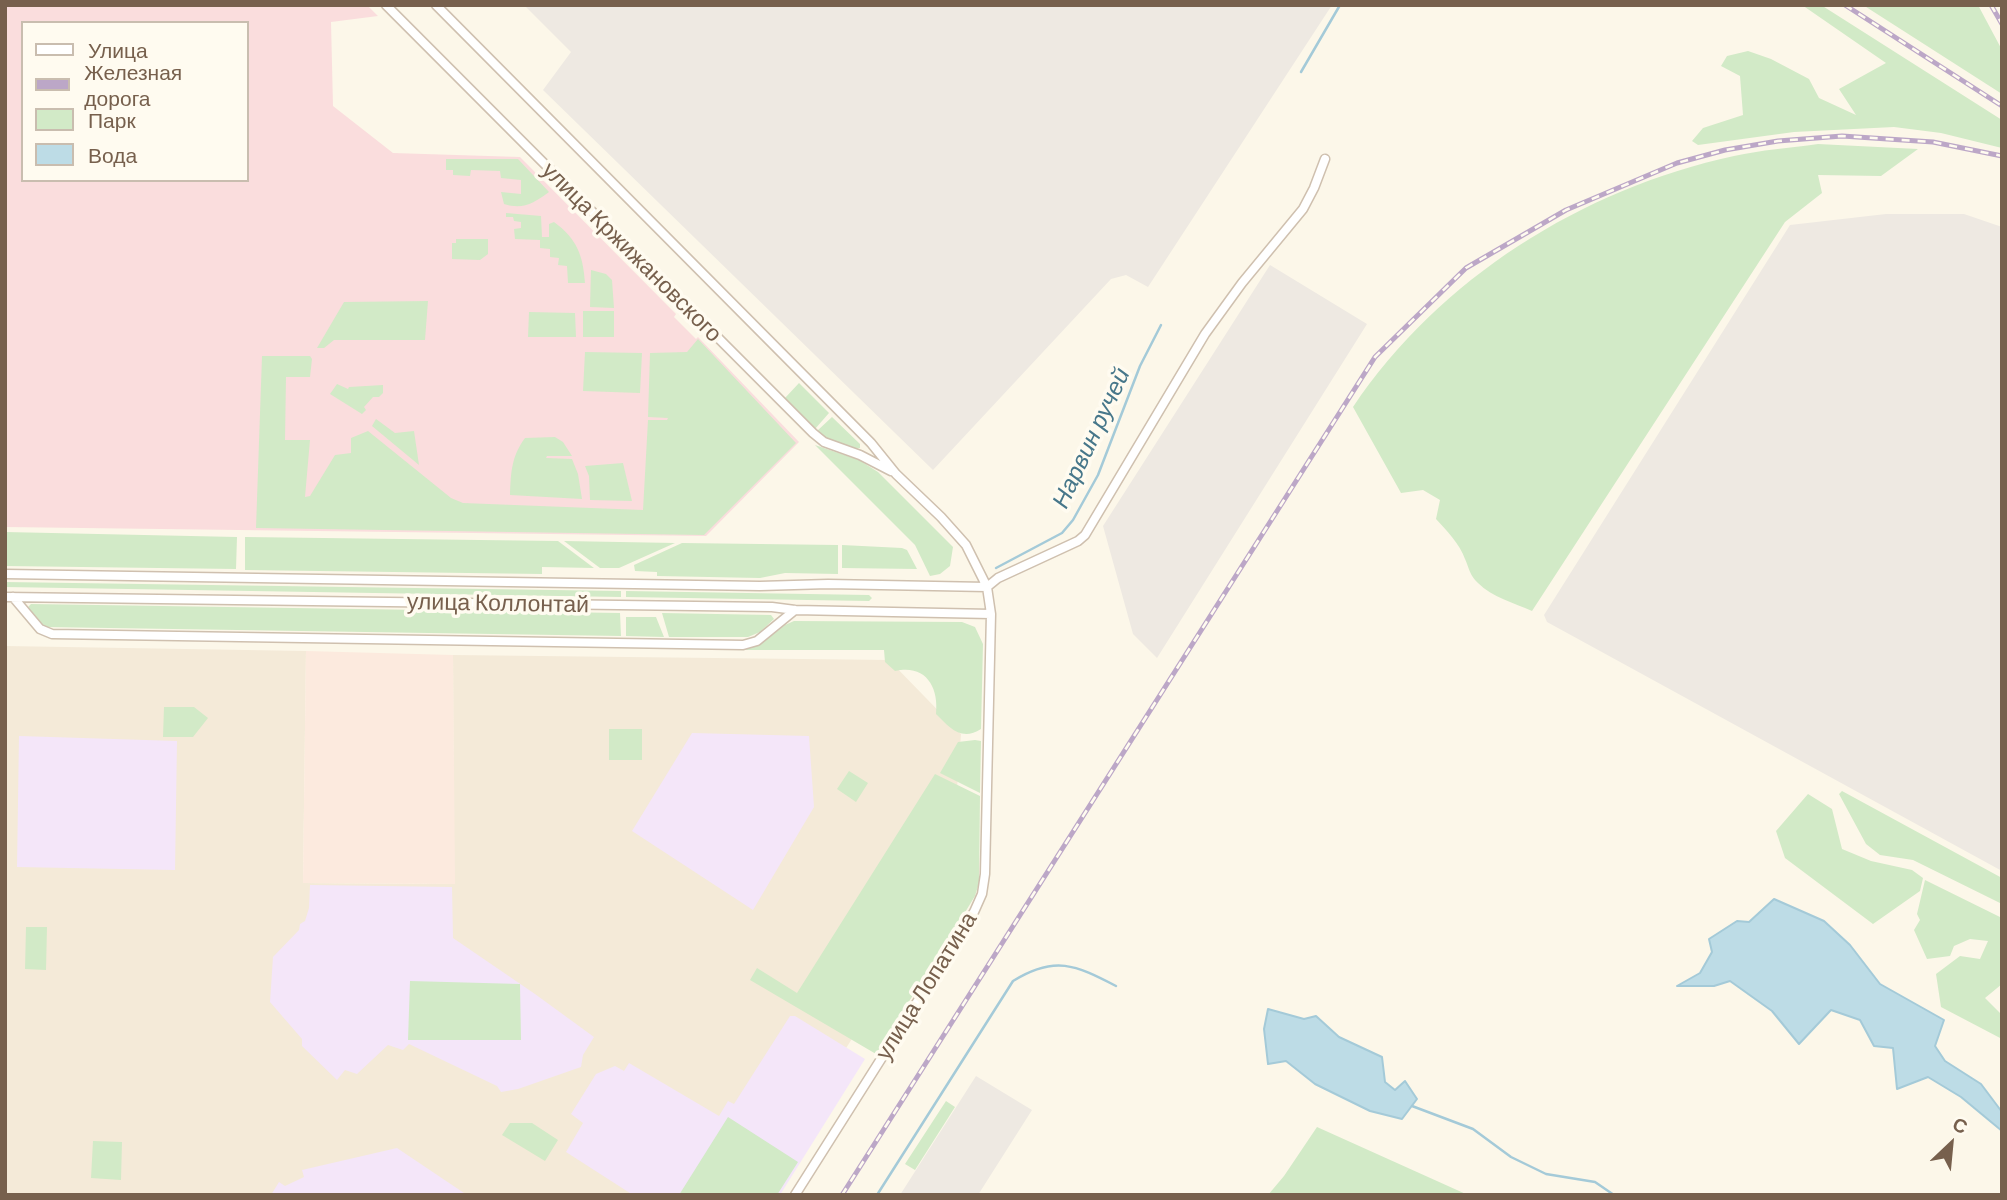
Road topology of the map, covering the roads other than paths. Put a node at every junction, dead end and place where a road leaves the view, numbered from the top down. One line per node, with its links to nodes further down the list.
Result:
1 (386, 5): 5 (street, улица Кржижановского)
2 (436, 5): 4 (street, улица Кржижановского)
3 (1325, 159): 8 (street)
4 (871, 443): 5 (street); 6 (street, улица Кржижановского)
5 (860, 455): 6 (street, улица Кржижановского)
6 (896, 474): 8 (street, улица Кржижановского)
7 (5, 574): 8 (street, улица Коллонтай)
8 (987, 587): 11 (street, улица Лопатина)
9 (9, 597): 10 (street, улица Коллонтай); 10 (street)
10 (795, 610): 11 (street, улица Коллонтай)
11 (990, 614): 12 (street, улица Лопатина)
12 (795, 1195)

